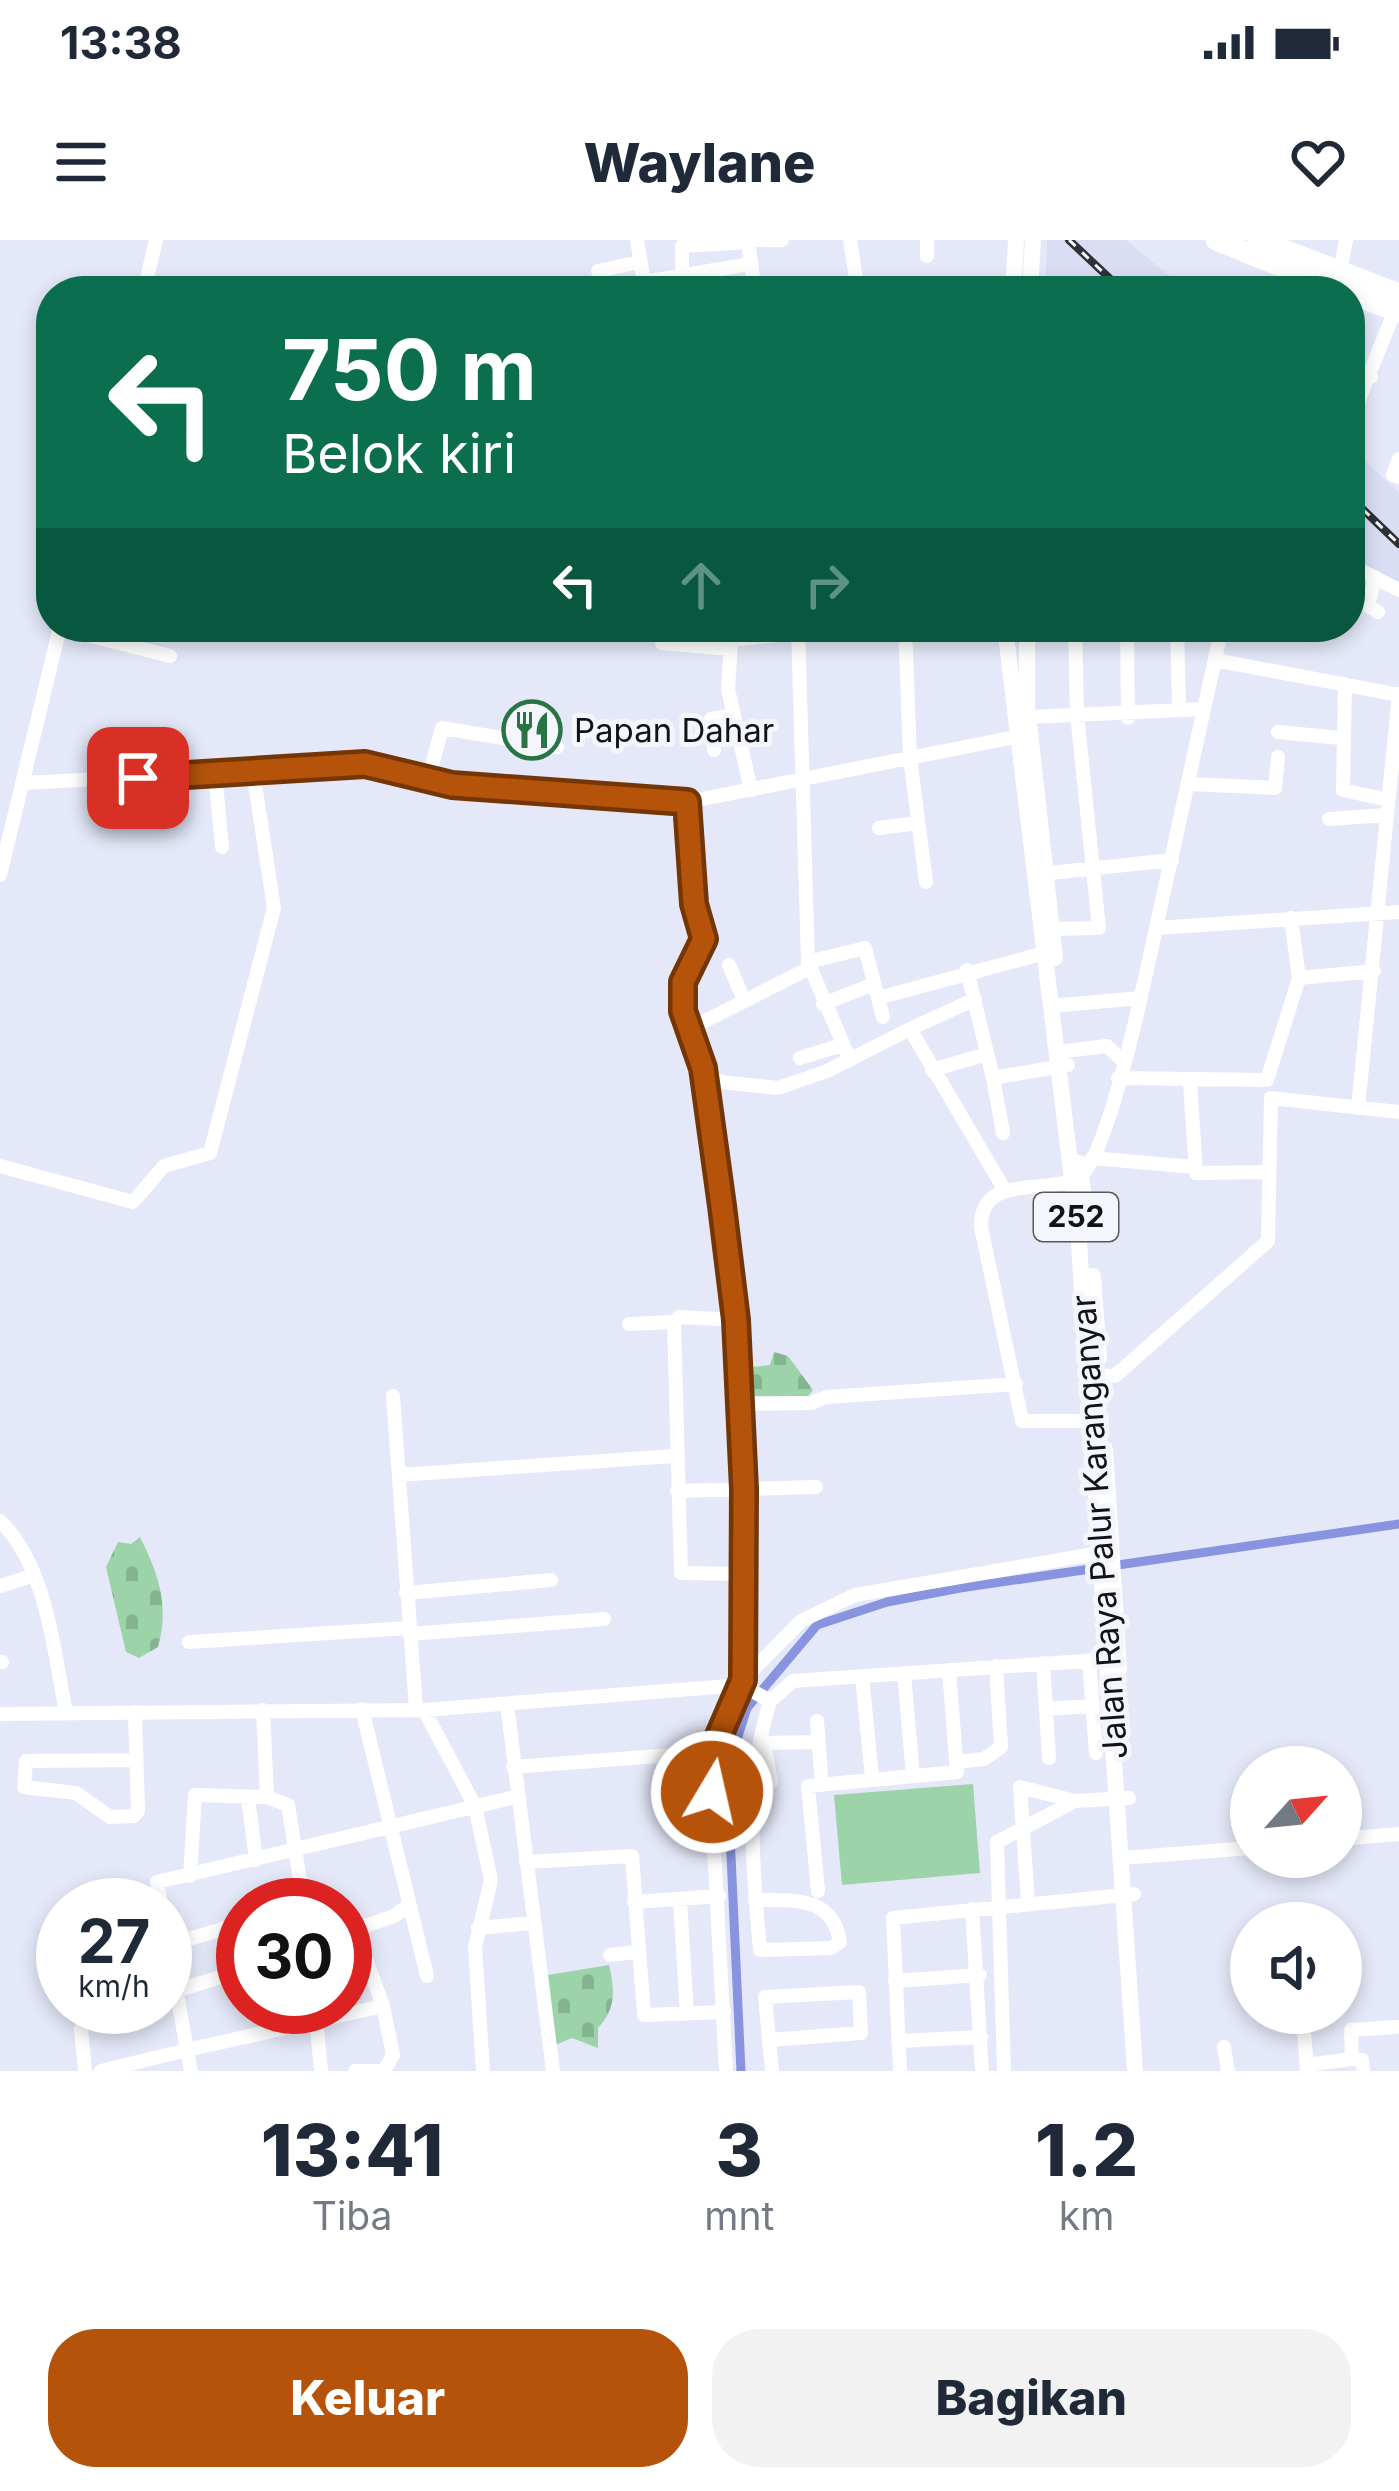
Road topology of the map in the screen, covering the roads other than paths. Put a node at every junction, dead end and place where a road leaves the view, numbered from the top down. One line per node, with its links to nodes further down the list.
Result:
1 (156, 240): 14 (street)
2 (637, 240): 10 (street)
3 (782, 240): 9 (street)
4 (850, 240): 18 (street)
5 (1029, 240): 19 (main road)
6 (1216, 240): 20 (highway)
7 (1258, 240): 21 (highway)
8 (1346, 240): 22 (street)
9 (748, 241): 11 (street); 13 (street)
10 (639, 262): 12 (street); 15 (street)
11 (750, 264): 13 (street); 17 (street)
12 (598, 271)
13 (682, 274): 16 (street)
14 (147, 276)
15 (641, 276)
16 (678, 276)
17 (752, 276)
18 (855, 276)
19 (1027, 276)
20 (1313, 276)
21 (1322, 276)
22 (1343, 276)
23 (1365, 295): 24 (highway)
24 (1398, 306): 26 (street)
25 (1365, 374): 26 (street)
26 (1371, 377): 27 (street)
27 (1365, 390)
28 (1399, 459): 29 (street)
29 (1399, 477)
30 (1365, 572): 31 (street)
31 (1375, 577): 32 (street); 33 (street)
32 (1399, 590)
33 (1378, 612)
34 (57, 642): 65 (street)
35 (115, 642): 44 (street)
36 (731, 642): 51 (street)
37 (798, 642): 64 (street)
38 (906, 642): 59 (street)
39 (1017, 642): 50 (main road, Jalan Raya Palur Karanganyar / 252)
40 (1075, 642): 53 (street)
41 (1127, 642): 52 (street)
42 (1177, 642): 48 (street)
43 (1219, 642): 45 (street)
44 (170, 656)
45 (1216, 660): 46 (street); 49 (street)
46 (1345, 684): 47 (street); 55 (street)
47 (1399, 694): 60 (street)
48 (1178, 709): 49 (street); 52 (street)
49 (1203, 713): 52 (street); 66 (street)
50 (1023, 715): 53 (street); 59 (street); 76 (main road, Jalan Raya Palur Karanganyar / 252)
51 (734, 716): 57 (street); 67 (street)
52 (1128, 716): 53 (street)
53 (1078, 719): 75 (street)
54 (1278, 732): 55 (street)
55 (1341, 738): 69 (street)
56 (557, 747): 63 (street)
57 (714, 751)
58 (1278, 757): 66 (street)
59 (910, 758): 64 (street); 71 (street)
60 (1395, 762): 69 (street)
61 (253, 771): 62 (street); 63 (street); 115 (street)
62 (215, 774): 65 (street); 73 (street)
63 (428, 780): 68 (street)
64 (802, 780): 67 (street); 87 (street)
65 (23, 783): 77 (street)
66 (1190, 784): 74 (street)
67 (751, 790): 68 (street)
68 (687, 802): 98 (street)
69 (1387, 807): 70 (street); 79 (street)
70 (1329, 820)
71 (918, 823): 72 (street); 78 (street)
72 (879, 828)
73 (222, 847)
74 (1172, 860): 75 (street); 83 (street)
75 (1096, 866): 76 (street); 84 (street)
76 (1040, 874): 84 (main road, Jalan Raya Palur Karanganyar / 252)
77 (0, 875)
78 (926, 882)
79 (1391, 883): 80 (street)
80 (1380, 911): 81 (street); 82 (street); 89 (street)
81 (1399, 912)
82 (1291, 918): 83 (street); 90 (street)
83 (1156, 928): 92 (street)
84 (1047, 929): 85 (main road, Jalan Raya Palur Karanganyar / 252)
85 (1049, 951): 88 (street); 96 (main road, Jalan Raya Palur Karanganyar / 252)
86 (729, 965): 94 (street)
87 (809, 965): 91 (street); 94 (street); 95 (street)
88 (967, 970): 91 (street); 93 (street)
89 (1374, 971): 90 (street); 111 (street)
90 (1299, 978): 110 (street)
91 (876, 991): 95 (street); 97 (street)
92 (1141, 998): 96 (street); 105 (street)
93 (975, 999): 99 (street); 101 (street)
94 (744, 1000): 98 (street)
95 (824, 1004): 100 (street)
96 (1056, 1005): 103 (main road, Jalan Raya Palur Karanganyar / 252)
97 (883, 1017)
98 (691, 1028): 106 (street)
99 (910, 1029): 104 (street); 107 (street)
100 (842, 1045): 102 (street); 104 (street)
101 (987, 1054): 107 (street); 108 (street)
102 (800, 1058)
103 (1063, 1058): 105 (street); 108 (street); 118 (main road, Jalan Raya Palur Karanganyar / 252)
104 (850, 1060): 106 (street)
105 (1123, 1061): 109 (street)
106 (703, 1068): 120 (street)
107 (932, 1070): 119 (street)
108 (993, 1078): 113 (street)
109 (1118, 1078): 110 (street); 114 (street)
110 (1190, 1082): 116 (street)
111 (1358, 1108): 112 (street); 117 (street)
112 (1399, 1112)
113 (1004, 1133)
114 (1092, 1158): 116 (street); 118 (street)
115 (0, 1166)
116 (1194, 1168): 117 (street)
117 (1268, 1172): 123 (street)
118 (1076, 1178): 119 (street); 123 (main road, Jalan Raya Palur Karanganyar / 252)
119 (1004, 1189): 124 (street)
120 (736, 1320): 121 (street); 126 (street)
121 (674, 1322): 122 (street); 128 (street)
122 (629, 1324)
123 (1094, 1375): 127 (main road, Jalan Raya Palur Karanganyar / 252)
124 (1016, 1384): 126 (street); 127 (street)
125 (393, 1396): 129 (street)
126 (742, 1404): 131 (street)
127 (1097, 1421): 134 (main road, Jalan Raya Palur Karanganyar / 252)
128 (674, 1456): 129 (street); 132 (street)
129 (399, 1474): 139 (street)
130 (817, 1487): 131 (street)
131 (744, 1489): 132 (street); 135 (street)
132 (677, 1491): 135 (street)
133 (4, 1529): 136 (street)
134 (1106, 1565): 143 (main road, Jalan Raya Palur Karanganyar / 252); 149 (street)
135 (743, 1574): 149 (street)
136 (32, 1576): 138 (street); 158 (street)
137 (551, 1580): 139 (street)
138 (0, 1586)
139 (406, 1593): 141 (street)
140 (604, 1619): 141 (street)
141 (409, 1631): 142 (street); 156 (street)
142 (189, 1642)
143 (1105, 1660): 144 (street); 152 (street); 175 (main road, Jalan Raya Palur Karanganyar / 252)
144 (1042, 1663): 145 (street); 154 (street)
145 (997, 1666): 146 (street); 168 (street)
146 (949, 1670): 147 (street); 168 (street)
147 (904, 1673): 148 (street); 170 (street)
148 (862, 1676): 150 (street); 171 (street)
149 (744, 1684): 150 (street); 151 (street); 163 (street)
150 (768, 1700): 162 (street)
151 (507, 1705): 156 (street); 167 (street)
152 (1092, 1706): 154 (street); 164 (street)
153 (362, 1709): 155 (street); 156 (street); 178 (street)
154 (1046, 1709): 165 (street)
155 (263, 1710): 157 (street); 172 (street)
156 (420, 1710): 177 (street)
157 (136, 1712): 158 (street); 166 (street)
158 (66, 1713): 159 (street)
159 (0, 1714)
160 (817, 1721): 161 (street)
161 (818, 1742): 162 (street); 169 (street)
162 (764, 1743): 194 (street)
163 (712, 1752): 167 (street); 192 (street)
164 (1096, 1754)
165 (1049, 1759)
166 (136, 1760): 166 (street)
167 (513, 1767): 174 (street)
168 (957, 1767): 170 (street)
169 (821, 1774)
170 (914, 1776): 171 (street)
171 (872, 1778): 190 (street)
172 (267, 1797): 173 (street); 183 (street)
173 (248, 1798): 185 (street); 187 (street)
174 (515, 1798): 177 (street); 186 (street)
175 (1123, 1799): 176 (street); 184 (main road, Jalan Raya Palur Karanganyar / 252)
176 (1075, 1801): 179 (street); 179 (street)
177 (475, 1806): 178 (street); 202 (street)
178 (389, 1827): 183 (street); 196 (street)
179 (1023, 1833): 197 (street); 198 (street)
180 (1399, 1834): 181 (street)
181 (1362, 1837)
182 (1230, 1850): 184 (street)
183 (297, 1851): 185 (street); 189 (street)
184 (1127, 1857): 191 (main road, Jalan Raya Palur Karanganyar / 252)
185 (256, 1860): 187 (street)
186 (526, 1862): 195 (street); 201 (street)
187 (190, 1876): 188 (street)
188 (179, 1878)
189 (300, 1878)
190 (818, 1891)
191 (1130, 1894): 197 (street); 240 (main road, Jalan Raya Palur Karanganyar / 252); 241 (main road, Jalan Raya Palur Karanganyar / 252)
192 (719, 1896): 193 (street); 212 (street)
193 (680, 1900): 195 (street); 213 (street)
194 (755, 1900): 194 (street)
195 (634, 1902): 203 (street)
196 (409, 1904): 200 (street); 207 (street)
197 (1028, 1904): 198 (street)
198 (995, 1906): 199 (street); 205 (street)
199 (972, 1909): 206 (street); 209 (street)
200 (372, 1922)
201 (533, 1923): 202 (street); 234 (street)
202 (478, 1928): 233 (street)
203 (638, 1952): 204 (street); 213 (street)
204 (610, 1955)
205 (998, 1974): 206 (street); 239 (street)
206 (976, 1975): 209 (street); 220 (street)
207 (428, 1976)
208 (372, 1981): 210 (street)
209 (895, 1981): 222 (street)
210 (383, 2006): 211 (street); 232 (street)
211 (372, 2007)
212 (724, 2012): 213 (street); 235 (street)
213 (687, 2014)
214 (1396, 2026): 225 (street)
215 (81, 2034): 227 (street)
216 (183, 2034): 224 (street)
217 (244, 2034): 224 (street)
218 (318, 2034): 230 (street)
219 (1304, 2034): 226 (street)
220 (981, 2037): 222 (street); 238 (street)
221 (769, 2040): 221 (street); 236 (street)
222 (898, 2041): 237 (street)
223 (1224, 2048): 242 (street)
224 (187, 2050): 228 (street); 229 (street)
225 (1358, 2065): 226 (street)
226 (1307, 2068)
227 (85, 2071)
228 (101, 2071)
229 (191, 2071)
230 (321, 2071)
231 (355, 2071): 232 (street)
232 (384, 2071)
233 (482, 2071)
234 (553, 2071)
235 (726, 2071)
236 (772, 2071)
237 (901, 2071)
238 (982, 2071)
239 (1004, 2071)
240 (1135, 2071)
241 (1144, 2071)
242 (1228, 2071)

